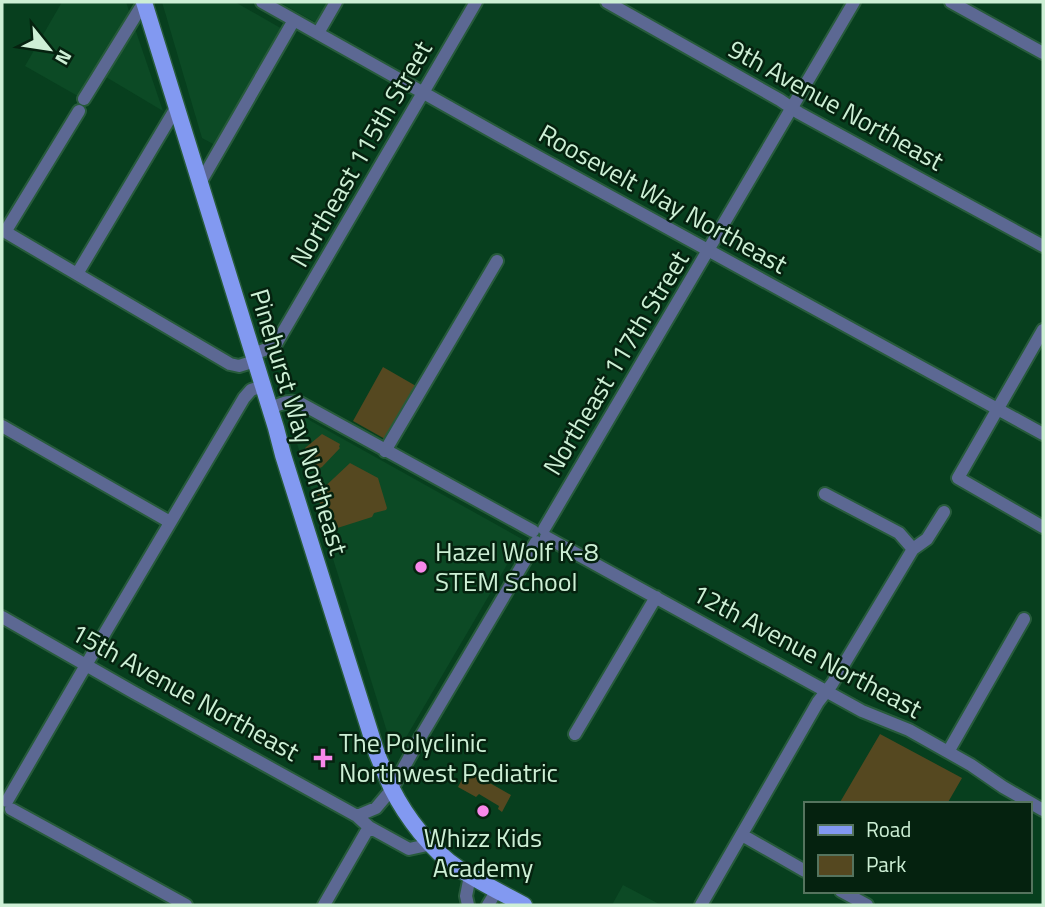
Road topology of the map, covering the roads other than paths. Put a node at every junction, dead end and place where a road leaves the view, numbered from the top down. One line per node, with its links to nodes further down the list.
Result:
1 (144, 2): 13 (main road, Pinehurst Way Northeast); 15 (street)
2 (262, 2): 8 (street, Roosevelt Way Northeast)
3 (336, 2): 9 (street)
4 (476, 2): 11 (street, Northeast 115th Street)
5 (607, 2): 12 (street, 9th Avenue Northeast)
6 (854, 2): 12 (street, Northeast 117th Street)
7 (951, 2): 10 (street)
8 (294, 20): 9 (street, Roosevelt Way Northeast); 14 (street)
9 (318, 33): 11 (street, Roosevelt Way Northeast)
10 (1043, 53)
11 (423, 93): 17 (street, Roosevelt Way Northeast); 21 (street, Northeast 115th Street)
12 (791, 107): 16 (street, 9th Avenue Northeast); 17 (street, Northeast 117th Street)
13 (176, 108): 14 (main road, Pinehurst Way Northeast); 19 (street)
14 (200, 183): 21 (main road, Pinehurst Way Northeast)
15 (3, 231): 19 (street)
16 (1043, 246)
17 (709, 250): 24 (street, Roosevelt Way Northeast); 32 (street, Northeast 117th Street)
18 (497, 261): 27 (street)
19 (77, 274): 21 (street)
20 (1043, 330): 24 (street)
21 (254, 357): 22 (main road, Pinehurst Way Northeast)
22 (263, 386): 23 (main road, Pinehurst Way Northeast); 30 (street)
23 (270, 408): 27 (street, 12th Avenue Northeast); 41 (main road, Pinehurst Way Northeast)
24 (998, 410): 26 (street, Roosevelt Way Northeast); 31 (street)
25 (2, 426): 30 (street)
26 (1043, 434)
27 (385, 451): 32 (street, 12th Avenue Northeast)
28 (825, 494): 33 (street)
29 (944, 512): 33 (street)
30 (170, 522): 37 (street)
31 (1043, 527)
32 (540, 535): 34 (street, 12th Avenue Northeast); 41 (street, Northeast 117th Street)
33 (913, 549): 38 (street)
34 (656, 597): 38 (street, 12th Avenue Northeast); 39 (street)
35 (2, 617): 37 (street, 15th Avenue Northeast)
36 (1024, 619): 40 (street)
37 (86, 665): 43 (street); 44 (street, 15th Avenue Northeast)
38 (826, 691): 40 (street, 12th Avenue Northeast); 46 (street)
39 (575, 734)
40 (948, 752): 42 (street, 12th Avenue Northeast)
41 (392, 789): 44 (street, Northeast 117th Street); 47 (main road, Pinehurst Way Northeast)
42 (1029, 802)
43 (5, 806): 52 (street)
44 (357, 816): 45 (street, 15th Avenue Northeast)
45 (369, 827): 47 (street, 15th Avenue Northeast); 53 (street)
46 (742, 835): 48 (street); 57 (street)
47 (432, 844): 49 (main road)
48 (804, 870)
49 (470, 876): 50 (main road); 54 (street)
50 (497, 890): 55 (street); 56 (main road)
51 (845, 893): 58 (street)
52 (186, 905)
53 (324, 905)
54 (468, 905)
55 (488, 905)
56 (524, 905)
57 (701, 905)
58 (867, 905)

